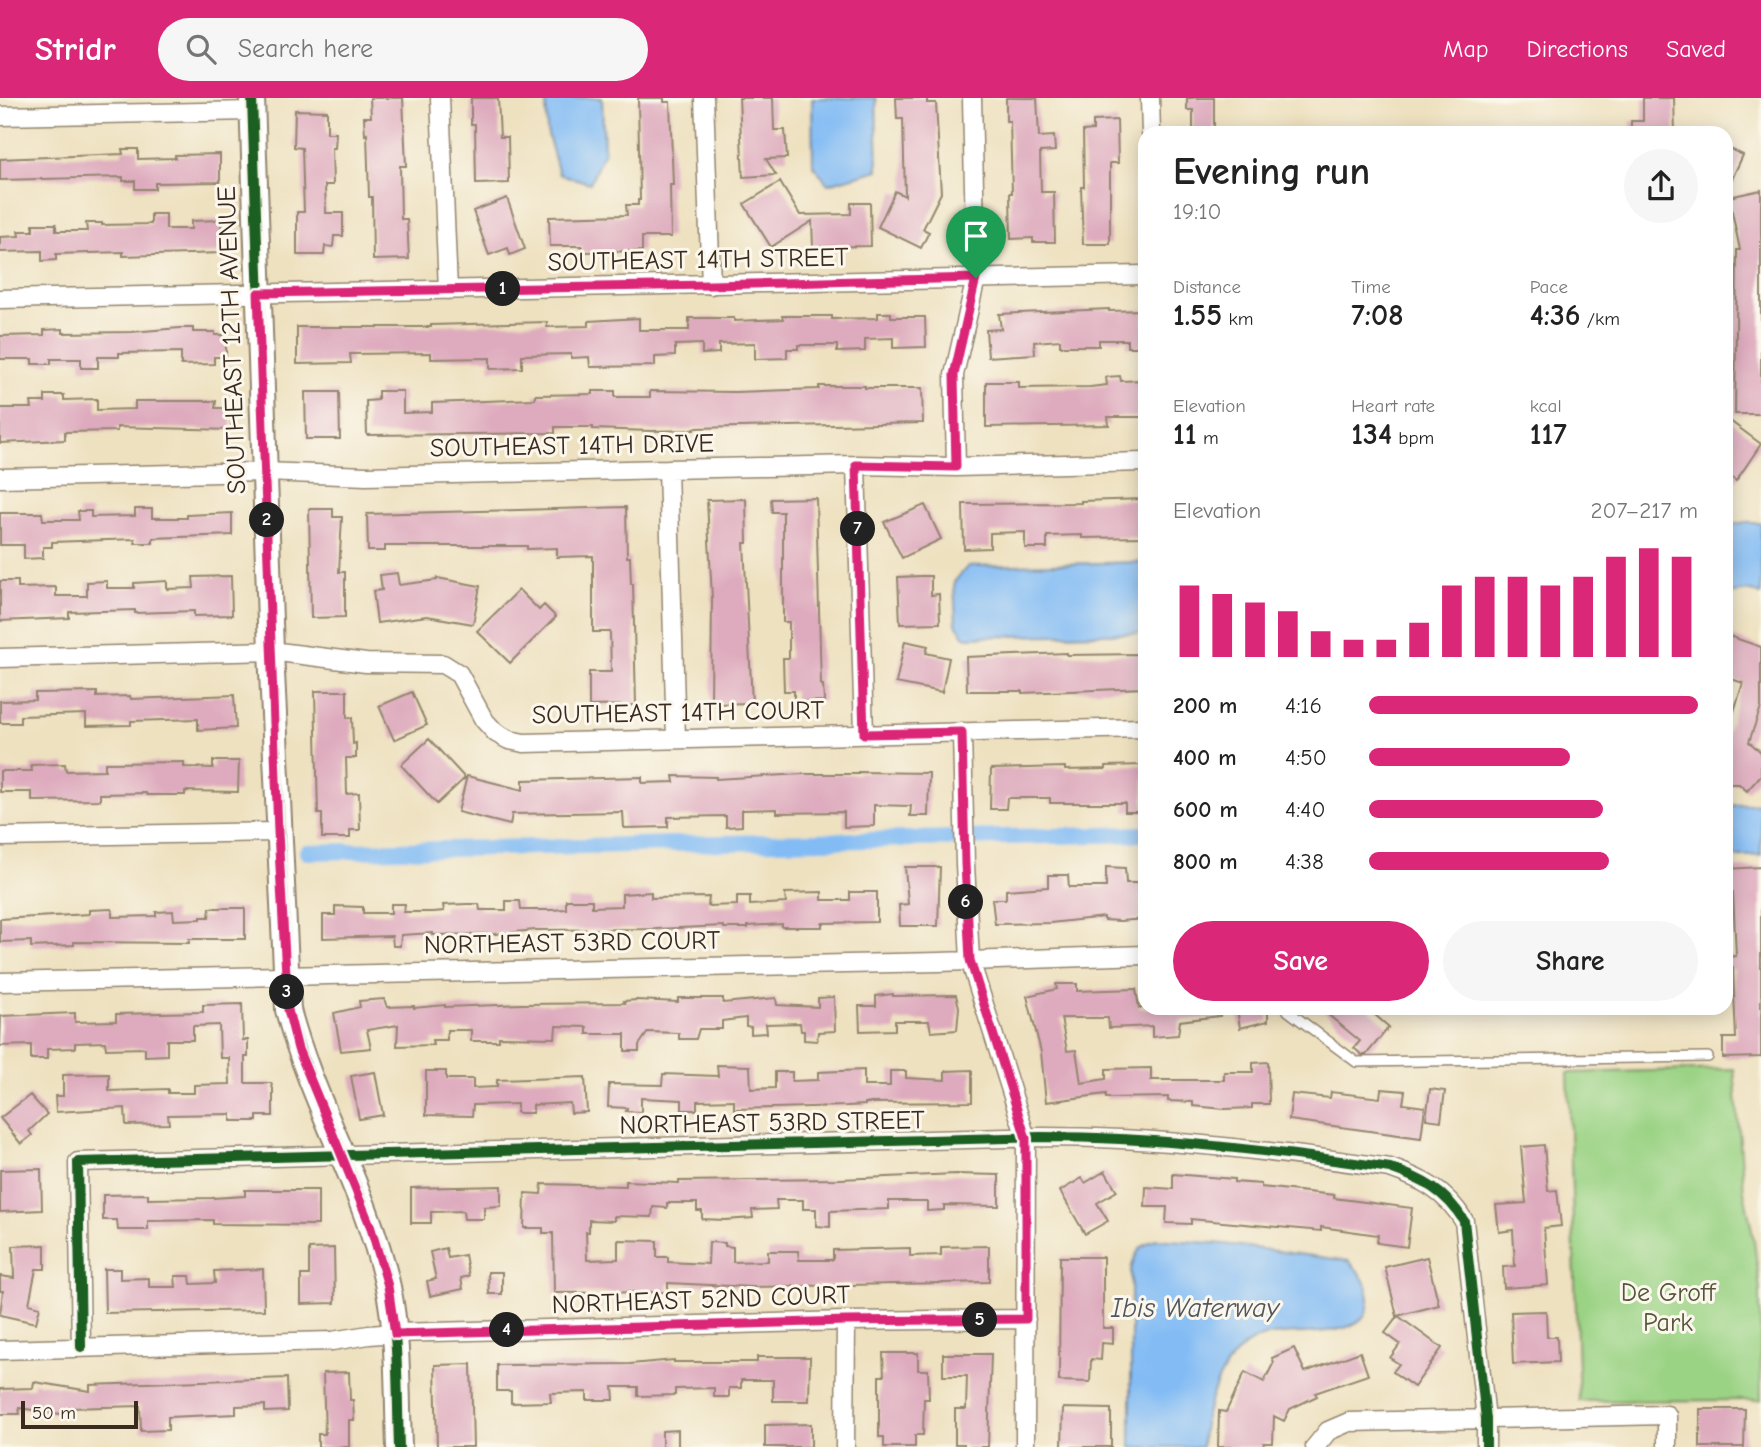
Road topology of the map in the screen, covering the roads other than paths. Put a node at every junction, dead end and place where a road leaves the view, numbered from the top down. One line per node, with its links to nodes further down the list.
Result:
1 (440, 98): 11 (street)
2 (704, 98): 10 (street)
3 (972, 98): 9 (street)
4 (1150, 98): 7 (street)
5 (253, 105): 6 (street); 12 (street, SOUTHEAST 12TH AVENUE)
6 (0, 116)
7 (1151, 126)
8 (1138, 275): 9 (street, SOUTHEAST 14TH STREET)
9 (976, 278): 10 (street, SOUTHEAST 14TH STREET); 16 (street)
10 (711, 285): 11 (street, SOUTHEAST 14TH STREET)
11 (448, 290): 12 (street, SOUTHEAST 14TH STREET)
12 (258, 293): 13 (street, SOUTHEAST 14TH STREET); 18 (street, SOUTHEAST 12TH AVENUE)
13 (0, 299)
14 (1138, 462): 16 (street, SOUTHEAST 14TH DRIVE)
15 (856, 465): 16 (street, SOUTHEAST 14TH DRIVE); 17 (street, SOUTHEAST 14TH DRIVE); 24 (street)
16 (956, 467)
17 (668, 469): 18 (street, SOUTHEAST 14TH DRIVE); 25 (street)
18 (265, 472): 19 (street, SOUTHEAST 14TH DRIVE); 20 (street, SOUTHEAST 12TH AVENUE)
19 (0, 478)
20 (271, 651): 21 (street, SOUTHEAST 14TH COURT); 25 (street, SOUTHEAST 14TH COURT); 26 (street, SOUTHEAST 12TH AVENUE)
21 (0, 658)
22 (1138, 728): 23 (street, SOUTHEAST 14TH COURT)
23 (962, 732): 24 (street, SOUTHEAST 14TH COURT); 29 (street)
24 (864, 734): 25 (street, SOUTHEAST 14TH COURT)
25 (676, 739)
26 (278, 832): 27 (street); 30 (street, SOUTHEAST 12TH AVENUE)
27 (0, 837)
28 (1138, 955): 29 (street, NORTHEAST 53RD COURT)
29 (970, 960): 30 (street, NORTHEAST 53RD COURT); 34 (street)
30 (285, 974): 31 (street, NORTHEAST 53RD COURT); 35 (street, SOUTHEAST 12TH AVENUE)
31 (0, 982)
32 (1293, 1015): 33 (lane)
33 (1708, 1057)
34 (1026, 1138): 35 (street, NORTHEAST 53RD STREET); 36 (street); 41 (street, NORTHEAST 53RD STREET)
35 (341, 1155): 38 (street, SOUTHEAST 12TH AVENUE); 39 (street, NORTHEAST 53RD STREET)
36 (1026, 1319): 37 (street, NORTHEAST 52ND COURT); 45 (street)
37 (846, 1321): 38 (street, NORTHEAST 52ND COURT); 44 (street)
38 (395, 1334): 39 (street, NORTHEAST 52ND COURT); 43 (street, SOUTHEAST 12TH AVENUE)
39 (81, 1347): 40 (street, NORTHEAST 52ND COURT)
40 (0, 1350)
41 (1486, 1419): 42 (street); 46 (street); 47 (street)
42 (1316, 1445)
43 (399, 1447)
44 (845, 1447)
45 (1025, 1447)
46 (1486, 1447)
47 (1667, 1447)

